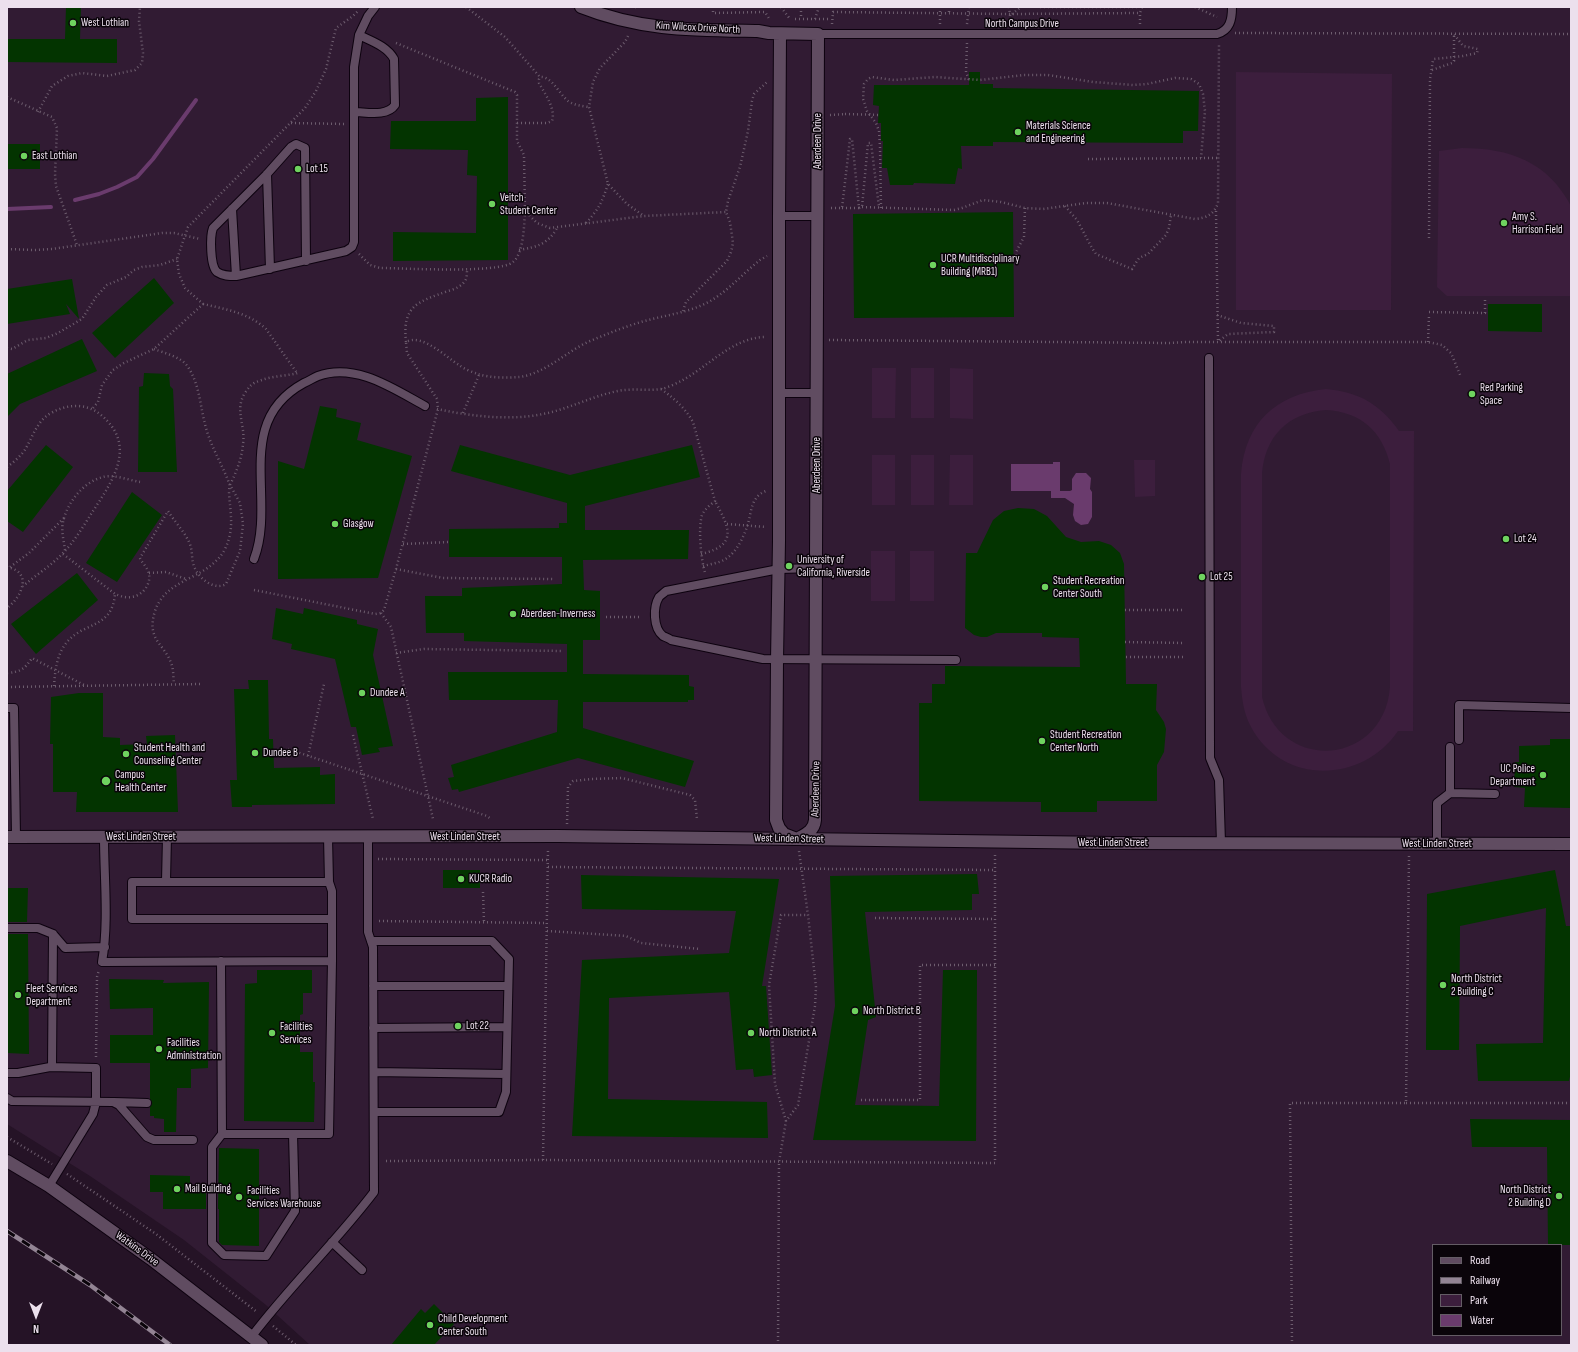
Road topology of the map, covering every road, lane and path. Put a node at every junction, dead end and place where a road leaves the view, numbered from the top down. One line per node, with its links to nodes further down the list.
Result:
1 (140, 7): 55 (path)
2 (375, 7): 43 (lane)
3 (466, 7): 50 (path)
4 (581, 7): 39 (street, Kim Wilcox Drive North)
5 (635, 7): 6 (path)
6 (638, 7)
7 (713, 7): 32 (path)
8 (781, 7): 29 (path)
9 (801, 7): 30 (path)
10 (819, 7): 31 (path)
11 (940, 7): 22 (path)
12 (949, 7): 23 (path)
13 (969, 7): 26 (path)
14 (1009, 7): 27 (path)
15 (1021, 7): 27 (path)
16 (1040, 7): 17 (path)
17 (1081, 7): 18 (path); 24 (path)
18 (1139, 7)
19 (1142, 7): 25 (path)
20 (1195, 7): 28 (path)
21 (1232, 7): 38 (lane)
22 (940, 13): 23 (path); 31 (path); 34 (path)
23 (949, 13): 26 (path)
24 (1081, 13): 25 (path); 27 (path)
25 (1140, 13): 37 (path)
26 (969, 14): 27 (path); 35 (path)
27 (1011, 14): 36 (path)
28 (1217, 17)
29 (790, 19): 30 (path); 33 (path)
30 (801, 19): 31 (path)
31 (815, 19)
32 (777, 20)
33 (783, 20)
34 (940, 24)
35 (966, 24)
36 (1011, 24)
37 (1140, 24)
38 (1225, 31): 41 (path); 44 (lane, North Campus Drive)
39 (780, 34): 40 (street, Kim Wilcox Drive North); 79 (street)
40 (818, 34): 44 (lane, North Campus Drive); 80 (street, Aberdeen Drive)
41 (1454, 34): 42 (path); 48 (path); 48 (path)
42 (1571, 34)
43 (359, 35): 56 (lane); 56 (lane)
44 (967, 35): 51 (path)
45 (628, 36): 54 (path)
46 (389, 40): 60 (path)
47 (1219, 45): 64 (path)
48 (1454, 56): 49 (path); 49 (path)
49 (1432, 70): 83 (path)
50 (540, 77): 54 (path); 60 (path)
51 (969, 80): 63 (path); 71 (path)
52 (767, 82): 76 (path)
53 (7, 97): 55 (path)
54 (588, 107): 66 (path)
55 (38, 112): 85 (path)
56 (354, 112): 61 (lane)
57 (830, 114): 58 (path, bridge)
58 (878, 115)
59 (290, 123): 61 (path)
60 (517, 123): 74 (path)
61 (354, 124): 86 (lane)
62 (1088, 158): 63 (path)
63 (1201, 158): 64 (path)
64 (1219, 158): 75 (path)
65 (267, 174): 73 (lane); 91 (lane); 93 (lane)
66 (608, 184): 78 (path); 81 (path)
67 (1065, 206): 72 (path); 77 (path); 77 (path)
68 (830, 208): 69 (path)
69 (842, 208): 70 (path); 70 (path)
70 (861, 208): 71 (path); 71 (path)
71 (880, 208): 72 (path)
72 (1026, 208): 92 (path)
73 (232, 209): 84 (lane); 95 (lane)
74 (525, 211): 82 (path); 88 (path)
75 (1216, 211): 77 (path); 100 (path)
76 (726, 212): 78 (path); 98 (path)
77 (1171, 215)
78 (644, 216): 81 (path)
79 (779, 216): 80 (lane); 102 (street)
80 (818, 216): 103 (street, Aberdeen Drive)
81 (585, 224): 82 (path)
82 (558, 228): 88 (path)
83 (1429, 238)
84 (211, 239): 85 (path); 95 (lane)
85 (77, 245): 87 (path)
86 (352, 247): 91 (lane); 94 (path)
87 (7, 248)
88 (519, 250): 94 (path)
89 (767, 255): 98 (path)
90 (177, 259): 108 (path)
91 (306, 261): 93 (lane)
92 (1016, 263)
93 (270, 269): 95 (lane)
94 (467, 270): 104 (path)
95 (236, 276)
96 (1485, 299): 99 (path)
97 (202, 304): 112 (path)
98 (683, 312): 113 (path)
99 (1429, 312)
100 (1218, 315): 105 (path); 105 (path)
101 (1428, 316): 106 (path)
102 (779, 338): 115 (path); 116 (street)
103 (817, 339): 105 (path); 117 (street, Aberdeen Drive)
104 (406, 342): 113 (path); 119 (path)
105 (1218, 342): 106 (path)
106 (1428, 342): 114 (path)
107 (7, 348): 108 (path)
108 (12, 349): 110 (path)
109 (154, 349): 142 (path)
110 (7, 352)
111 (1210, 358): 196 (lane)
112 (297, 373)
113 (479, 375): 120 (path)
114 (1461, 377)
115 (661, 389): 120 (path); 125 (path)
116 (778, 393): 117 (lane); 140 (street)
117 (817, 393): 138 (street, Aberdeen Drive)
118 (425, 406): 135 (lane)
119 (438, 410): 120 (path); 131 (path)
120 (463, 413)
121 (7, 467): 122 (path)
122 (114, 476): 123 (path); 126 (path); 132 (path)
123 (140, 482)
124 (767, 490): 128 (path)
125 (714, 501): 127 (path); 134 (path)
126 (65, 517): 132 (path); 137 (path)
127 (727, 524): 128 (path); 134 (path)
128 (747, 526): 129 (path); 136 (path)
129 (766, 527)
130 (449, 542): 131 (path)
131 (403, 544): 139 (path)
132 (65, 550): 133 (path)
133 (63, 554): 146 (path); 149 (path)
134 (701, 554): 136 (path)
135 (254, 559)
136 (703, 566): 145 (path)
137 (8, 567): 146 (path)
138 (816, 568): 140 (lane); 163 (street, Aberdeen Drive)
139 (396, 569): 144 (path); 153 (path)
140 (779, 569): 145 (lane); 162 (street)
141 (149, 573): 142 (path); 143 (path); 149 (path)
142 (199, 574): 143 (path); 147 (path)
143 (187, 579): 167 (path)
144 (555, 579)
145 (708, 583): 162 (lane)
146 (23, 586): 150 (path)
147 (218, 587)
148 (254, 590): 153 (path)
149 (115, 594): 165 (path)
150 (7, 608)
151 (1125, 610): 152 (path)
152 (1185, 610)
153 (381, 613): 159 (path)
154 (606, 617): 155 (path)
155 (639, 617)
156 (1125, 642): 157 (path)
157 (1185, 643)
158 (562, 651): 159 (path)
159 (396, 653): 183 (path)
160 (1126, 657): 161 (path)
161 (1185, 657)
162 (777, 660): 163 (lane); 194 (street)
163 (816, 660): 164 (lane); 194 (street, Aberdeen Drive)
164 (956, 660)
165 (55, 670): 166 (path); 170 (path); 171 (path)
166 (7, 673)
167 (174, 684): 168 (path); 170 (path)
168 (201, 684)
169 (324, 684): 179 (path)
170 (85, 685): 171 (path)
171 (54, 686): 172 (path)
172 (7, 687)
173 (7, 708): 189 (lane)
174 (1571, 708): 176 (lane)
175 (353, 736): 180 (path)
176 (1460, 740)
177 (1450, 747): 181 (lane)
178 (288, 749): 179 (path)
179 (308, 756): 180 (path)
180 (362, 774): 183 (path); 184 (path)
181 (1450, 793): 182 (lane); 198 (lane)
182 (1495, 794)
183 (428, 797): 185 (path); 186 (path)
184 (373, 819)
185 (433, 819)
186 (491, 819)
187 (697, 819): 188 (path)
188 (566, 829)
189 (12, 837): 190 (street, West Linden Street)
190 (104, 837): 191 (street, West Linden Street); 220 (lane)
191 (167, 837): 192 (street, West Linden Street); 206 (lane)
192 (328, 837): 193 (street, West Linden Street); 207 (lane)
193 (368, 837): 194 (street, West Linden Street); 201 (lane)
194 (797, 839): 195 (street, West Linden Street); 204 (path)
195 (996, 842): 196 (street, West Linden Street); 205 (path)
196 (1221, 843): 197 (street, West Linden Street)
197 (1410, 844): 198 (street, West Linden Street); 240 (path)
198 (1437, 844): 199 (street, West Linden Street)
199 (1571, 844)
200 (549, 846): 202 (path)
201 (368, 858): 202 (path); 213 (lane)
202 (548, 860): 203 (path)
203 (548, 867): 204 (path); 215 (path)
204 (802, 868): 205 (path); 209 (path)
205 (996, 870): 212 (path)
206 (166, 881): 207 (lane); 211 (lane)
207 (329, 882): 211 (lane)
208 (483, 892): 214 (path)
209 (808, 915): 243 (path); 243 (path)
210 (875, 918): 212 (path)
211 (332, 919): 223 (lane)
212 (995, 919): 225 (path)
213 (368, 921): 214 (path); 219 (lane)
214 (484, 922): 215 (path)
215 (547, 923): 217 (path)
216 (7, 928): 218 (lane)
217 (547, 931): 221 (path); 249 (path)
218 (53, 934): 220 (lane); 230 (lane)
219 (371, 941): 226 (lane); 227 (lane)
220 (105, 947): 224 (lane)
221 (700, 948)
222 (221, 961): 223 (lane); 224 (lane); 244 (lane)
223 (332, 961): 245 (lane)
224 (102, 962): 231 (path)
225 (995, 965): 236 (path); 252 (path)
226 (373, 986): 227 (lane); 229 (lane)
227 (508, 986): 228 (lane)
228 (507, 1027): 229 (lane); 234 (lane)
229 (373, 1028): 232 (lane)
230 (52, 1067): 231 (lane); 233 (lane)
231 (96, 1068): 237 (lane)
232 (374, 1072): 234 (lane); 242 (lane)
233 (7, 1073)
234 (506, 1074): 242 (lane)
235 (7, 1098): 237 (lane)
236 (861, 1100)
237 (96, 1102): 238 (lane); 254 (lane)
238 (113, 1102): 239 (lane); 247 (lane)
239 (147, 1103)
240 (1406, 1103): 241 (path); 263 (path)
241 (1571, 1103)
242 (374, 1112): 255 (lane)
243 (786, 1121): 252 (path)
244 (222, 1134): 245 (lane); 245 (lane)
245 (293, 1134)
246 (7, 1137): 248 (path)
247 (193, 1140)
248 (46, 1160)
249 (543, 1160): 251 (path); 252 (path)
250 (7, 1161): 254 (street, Watkins Drive)
251 (386, 1161)
252 (779, 1162): 262 (path)
253 (71, 1177): 257 (path)
254 (49, 1186): 259 (street, Watkins Drive)
255 (332, 1242): 256 (lane); 259 (lane)
256 (362, 1270)
257 (255, 1310)
258 (278, 1330): 261 (path)
259 (252, 1336): 260 (street, Watkins Drive)
260 (262, 1345)
261 (296, 1345)
262 (778, 1345)
263 (1292, 1345)

